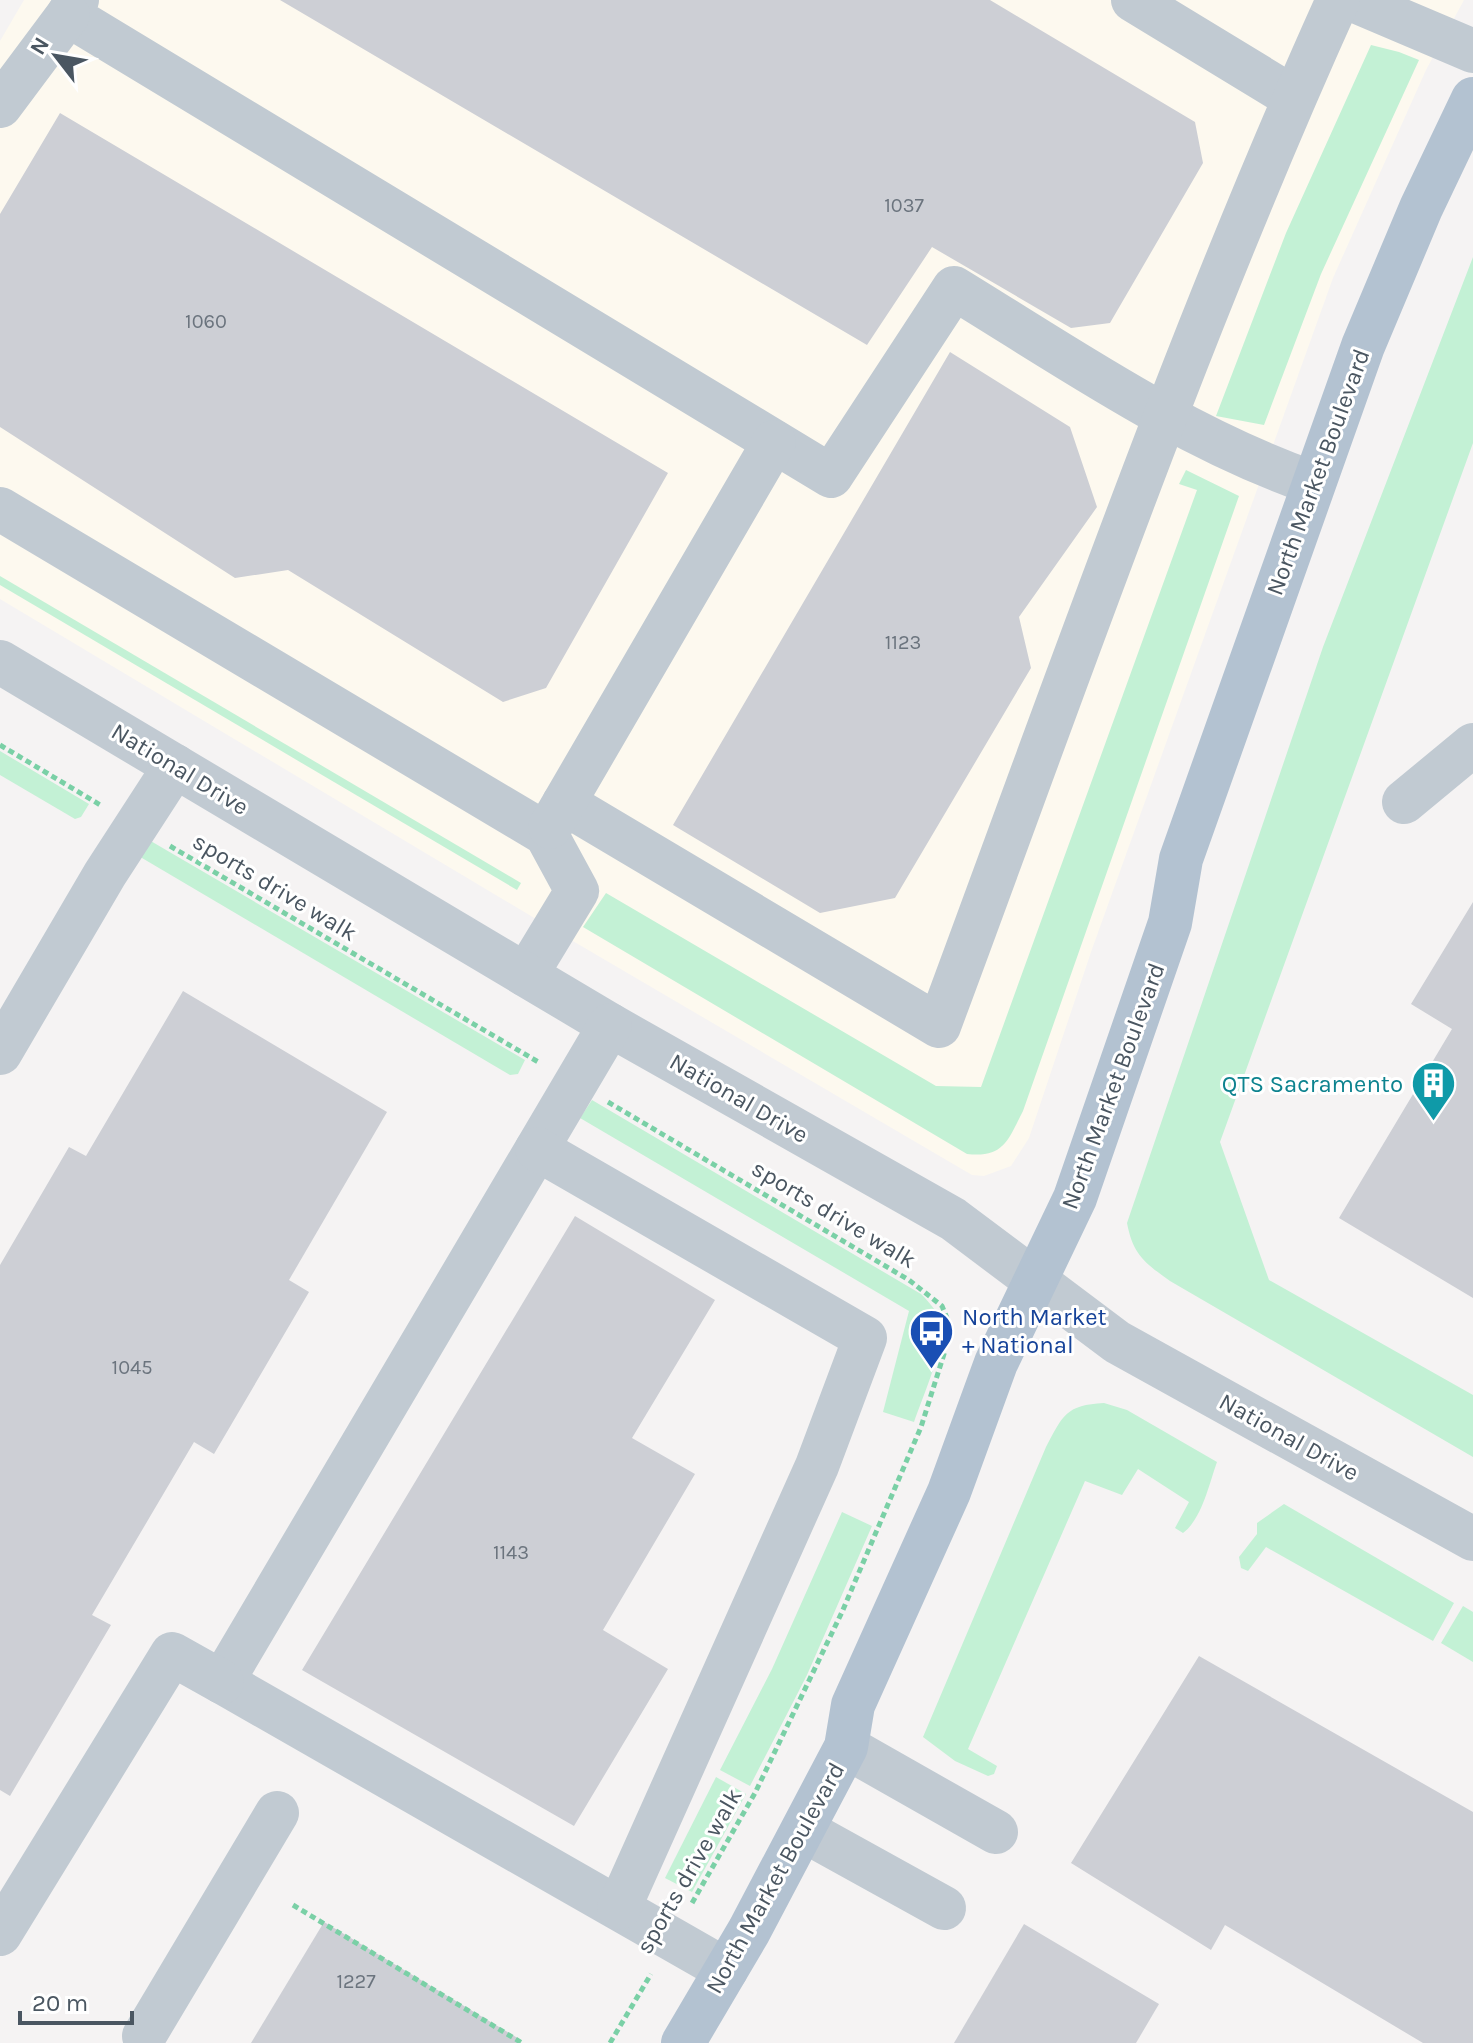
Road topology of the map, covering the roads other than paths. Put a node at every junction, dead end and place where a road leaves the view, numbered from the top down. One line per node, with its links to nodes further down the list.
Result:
1 (1133, 0): 6 (street)
2 (1338, 0): 6 (street)
3 (1353, 0): 5 (street)
4 (73, 8): 8 (street); 10 (street)
5 (1473, 51)
6 (1294, 98): 9 (street)
7 (1473, 99): 11 (main road, North Market Boulevard)
8 (0, 106)
9 (1165, 417): 10 (street); 11 (street); 17 (street)
10 (774, 442): 17 (street)
11 (1313, 483): 22 (main road, North Market Boulevard)
12 (0, 509): 17 (street)
13 (0, 662): 15 (street, National Drive)
14 (1473, 745): 16 (street)
15 (175, 766): 18 (street, National Drive); 20 (street)
16 (1404, 802)
17 (555, 818): 18 (street)
18 (526, 975): 19 (street, National Drive)
19 (610, 1025): 21 (street); 22 (street, National Drive)
20 (0, 1053)
21 (537, 1149): 24 (street); 29 (street)
22 (1036, 1281): 23 (street, National Drive); 25 (main road, North Market Boulevard)
23 (1473, 1539)
24 (222, 1682): 29 (street); 31 (street)
25 (846, 1747): 27 (main road, North Market Boulevard); 28 (street)
26 (277, 1813): 33 (street)
27 (803, 1830): 30 (street); 32 (main road, North Market Boulevard)
28 (996, 1832)
29 (619, 1908): 32 (street)
30 (944, 1908)
31 (0, 1934)
32 (726, 1970): 34 (main road, North Market Boulevard)
33 (144, 2036)
34 (683, 2043)

